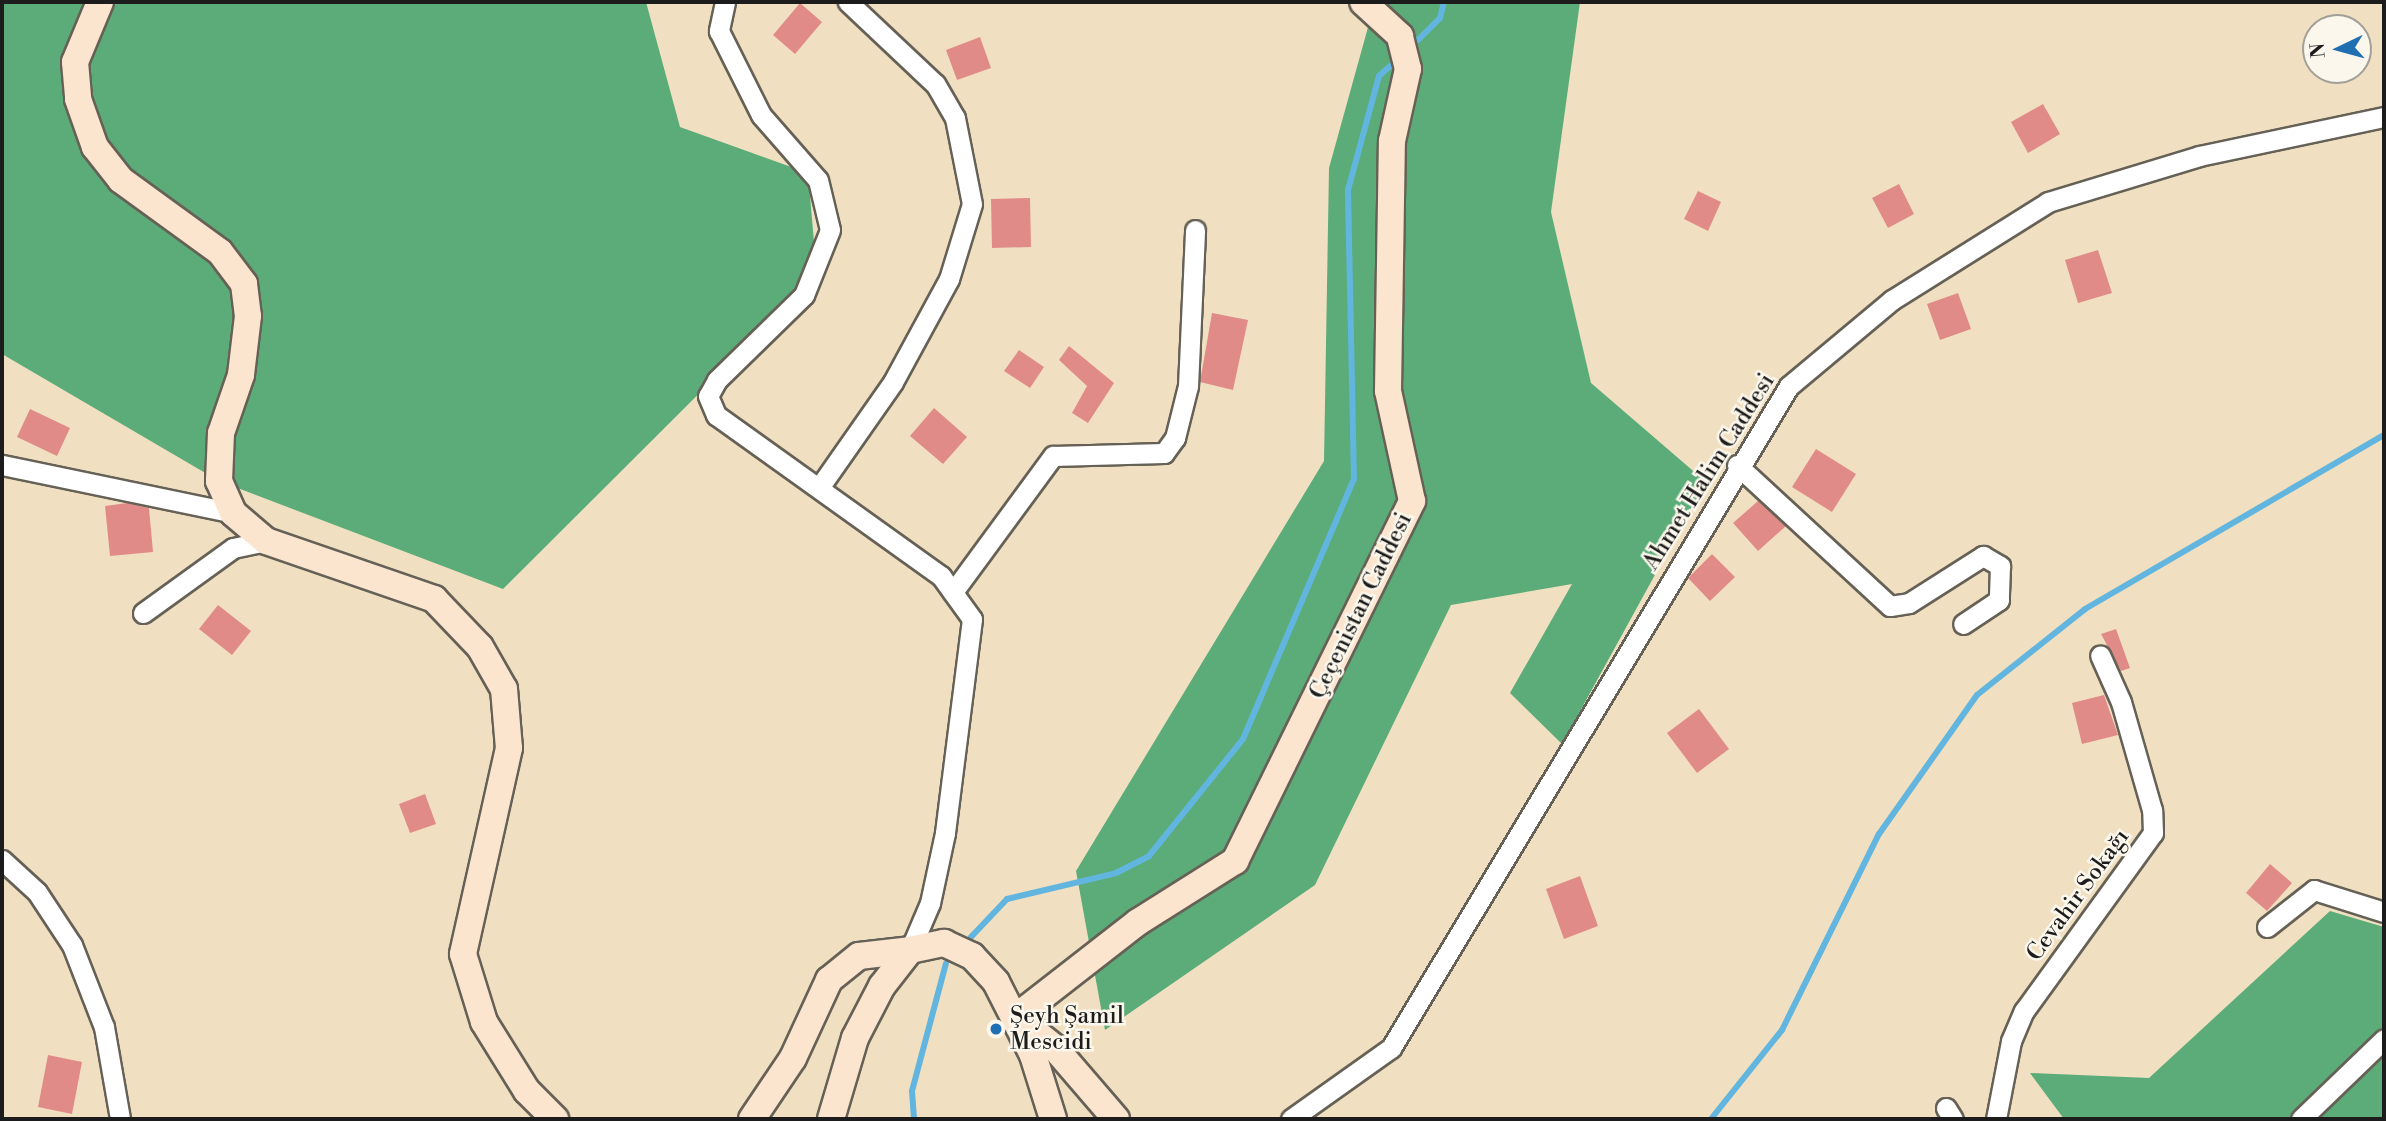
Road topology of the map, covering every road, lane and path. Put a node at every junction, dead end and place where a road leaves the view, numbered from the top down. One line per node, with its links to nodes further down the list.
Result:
1 (100, 2): 10 (street)
2 (725, 2): 9 (street)
3 (849, 2): 9 (street)
4 (1363, 2): 20 (street, Çeçenistan Caddesi)
5 (2384, 117): 8 (street, Ahmet Halim Caddesi)
6 (1195, 230): 12 (street)
7 (2, 465): 10 (street)
8 (1737, 465): 14 (street); 28 (street, Ahmet Halim Caddesi)
9 (821, 485): 12 (street)
10 (233, 513): 11 (street)
11 (266, 541): 13 (street); 23 (street)
12 (953, 592): 19 (street)
13 (143, 613)
14 (1963, 624)
15 (2100, 655): 29 (street, Cevahir Sokağı)
16 (2, 860): 22 (street)
17 (2384, 912): 18 (street)
18 (2267, 927)
19 (910, 950): 20 (street); 24 (street); 25 (street)
20 (1016, 1017): 26 (street); 27 (street)
21 (2384, 1039): 30 (street)
22 (120, 1119)
23 (555, 1119)
24 (752, 1119)
25 (831, 1119)
26 (1053, 1119)
27 (1116, 1119)
28 (1290, 1119)
29 (1996, 1119)
30 (2301, 1119)

